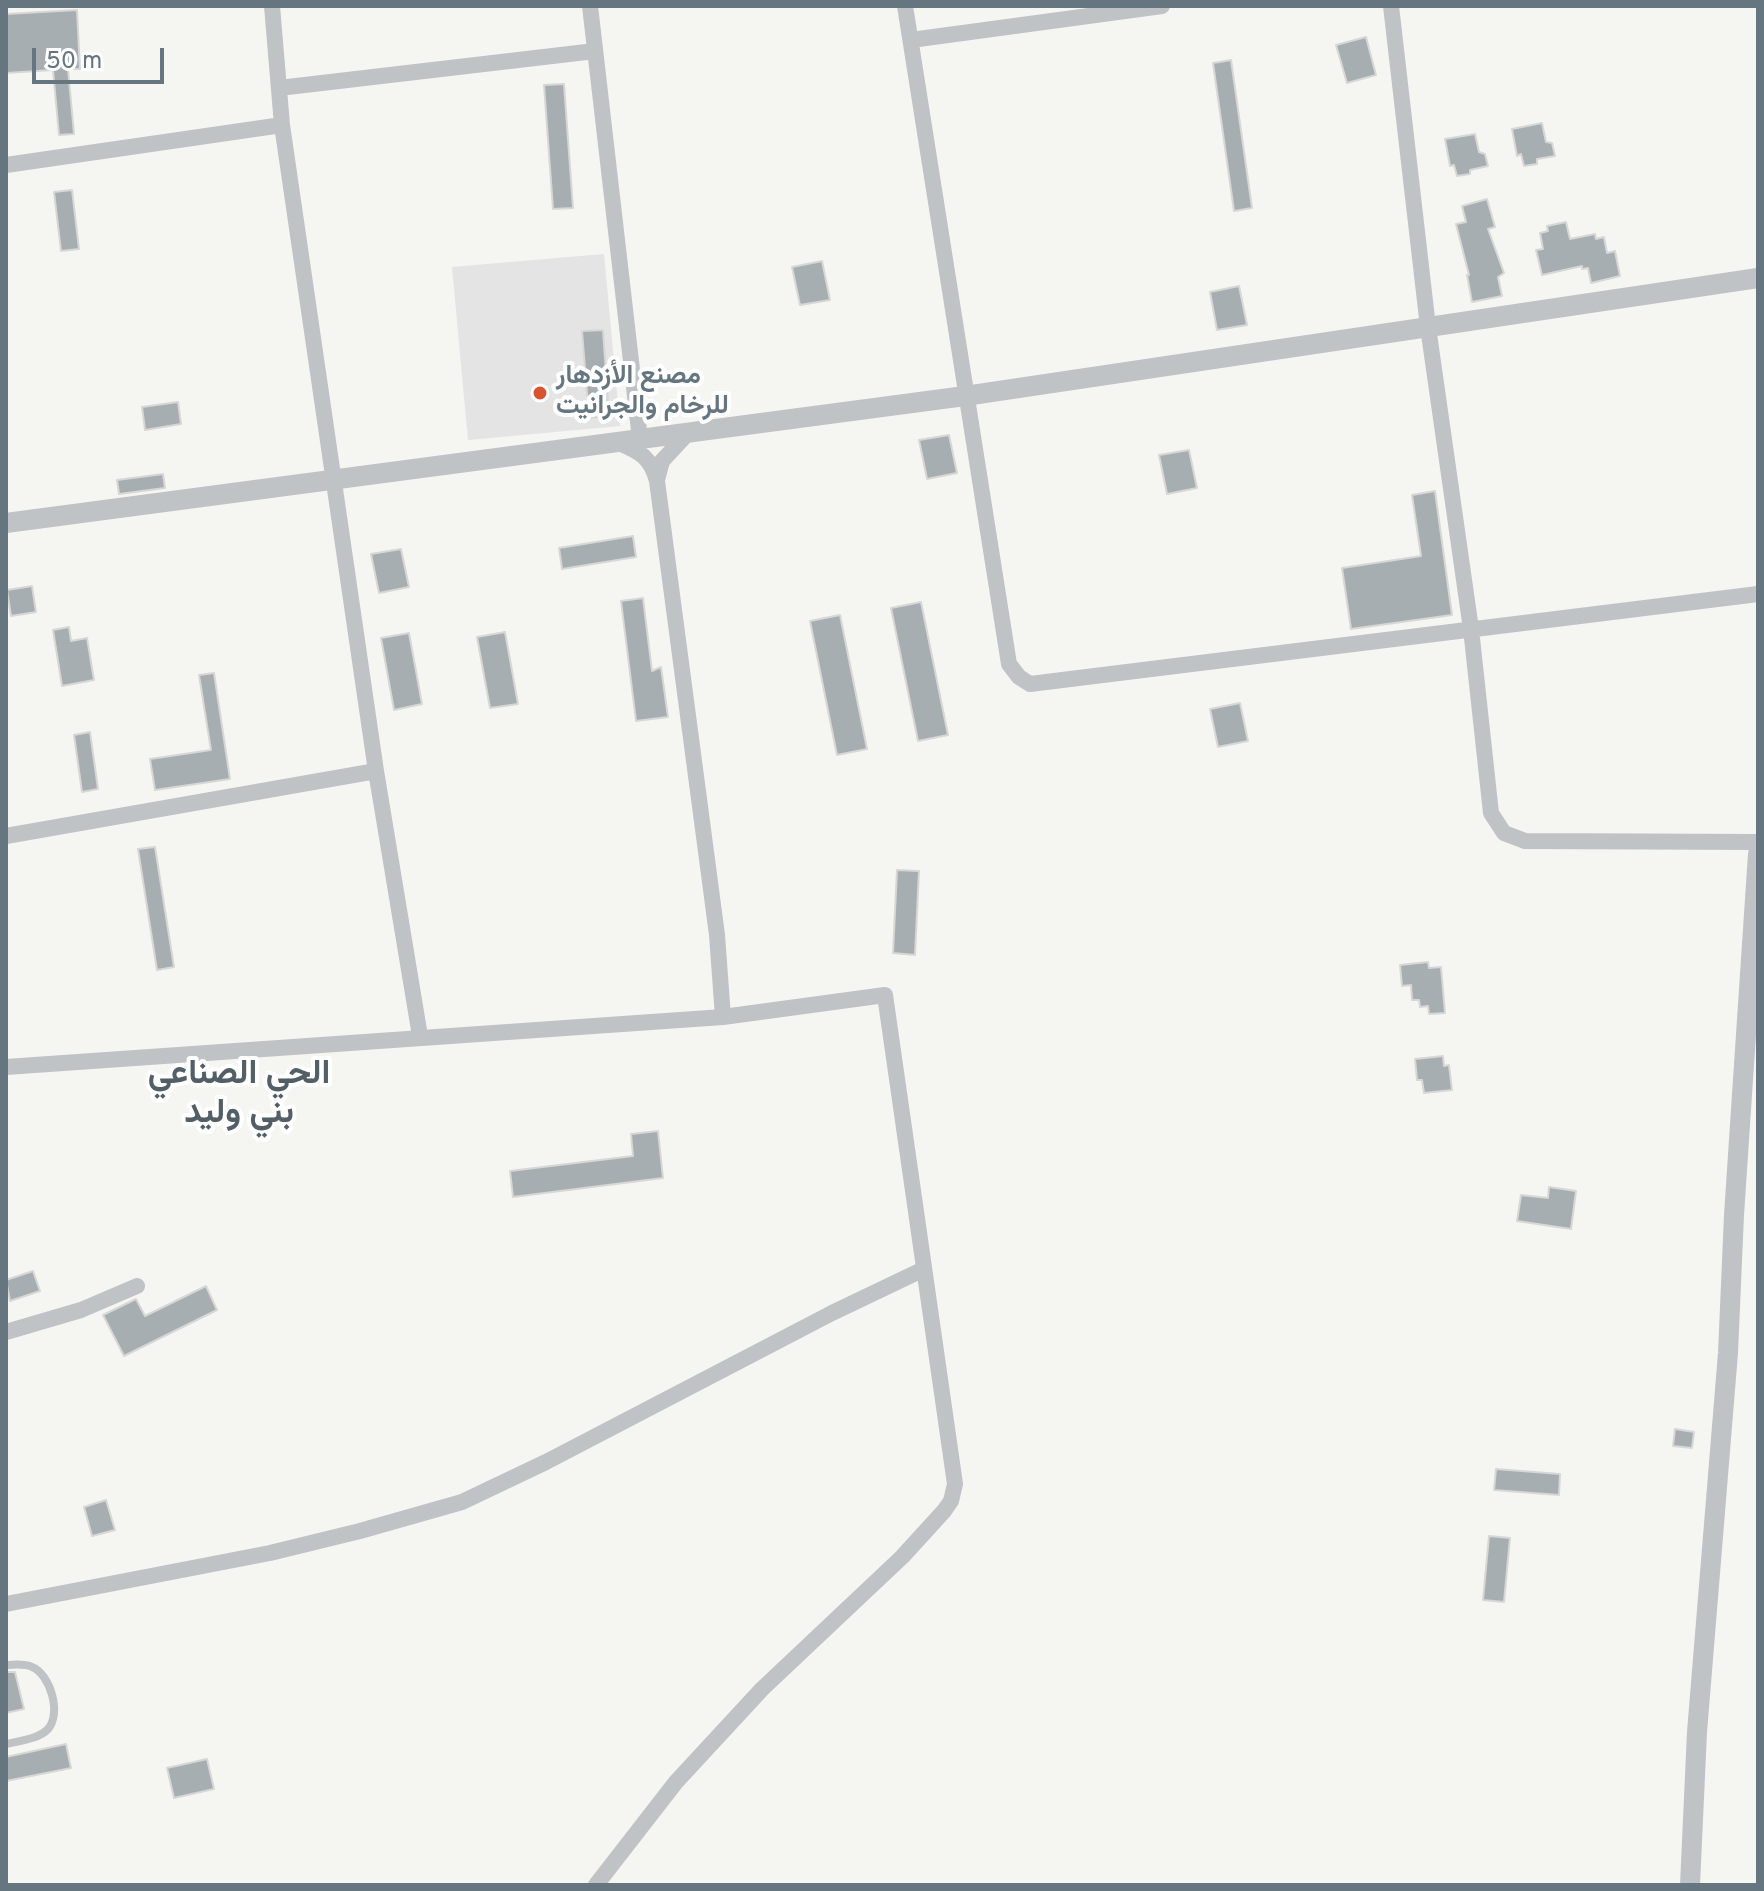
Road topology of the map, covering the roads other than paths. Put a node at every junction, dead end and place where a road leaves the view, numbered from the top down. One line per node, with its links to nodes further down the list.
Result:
1 (272, 6): 8 (street)
2 (590, 6): 7 (street)
3 (905, 6): 6 (street)
4 (1162, 6): 6 (street)
5 (1391, 6): 12 (street)
6 (911, 40): 13 (street)
7 (595, 51): 8 (street); 15 (street)
8 (279, 88): 9 (street)
9 (282, 125): 10 (street); 17 (street)
10 (6, 165)
11 (1758, 278): 12 (street)
12 (1428, 327): 13 (street); 21 (street)
13 (965, 396): 14 (street); 21 (street)
14 (687, 434): 15 (street); 18 (street)
15 (640, 439): 16 (street)
16 (613, 441): 17 (street); 18 (street)
17 (334, 478): 19 (street); 22 (street)
18 (657, 481): 27 (street)
19 (6, 523)
20 (1758, 594): 21 (street)
21 (1471, 629): 24 (street)
22 (376, 771): 23 (street); 28 (street)
23 (6, 836)
24 (1758, 842)
25 (1758, 854): 26 (street)
26 (1758, 869): 37 (street)
27 (723, 1017): 28 (street); 30 (street)
28 (420, 1036): 29 (street)
29 (6, 1067)
30 (924, 1269): 33 (street); 36 (street)
31 (137, 1286): 32 (street)
32 (6, 1332)
33 (6, 1604)
34 (6, 1665): 35 (lane)
35 (6, 1744)
36 (596, 1885)
37 (1690, 1885)

